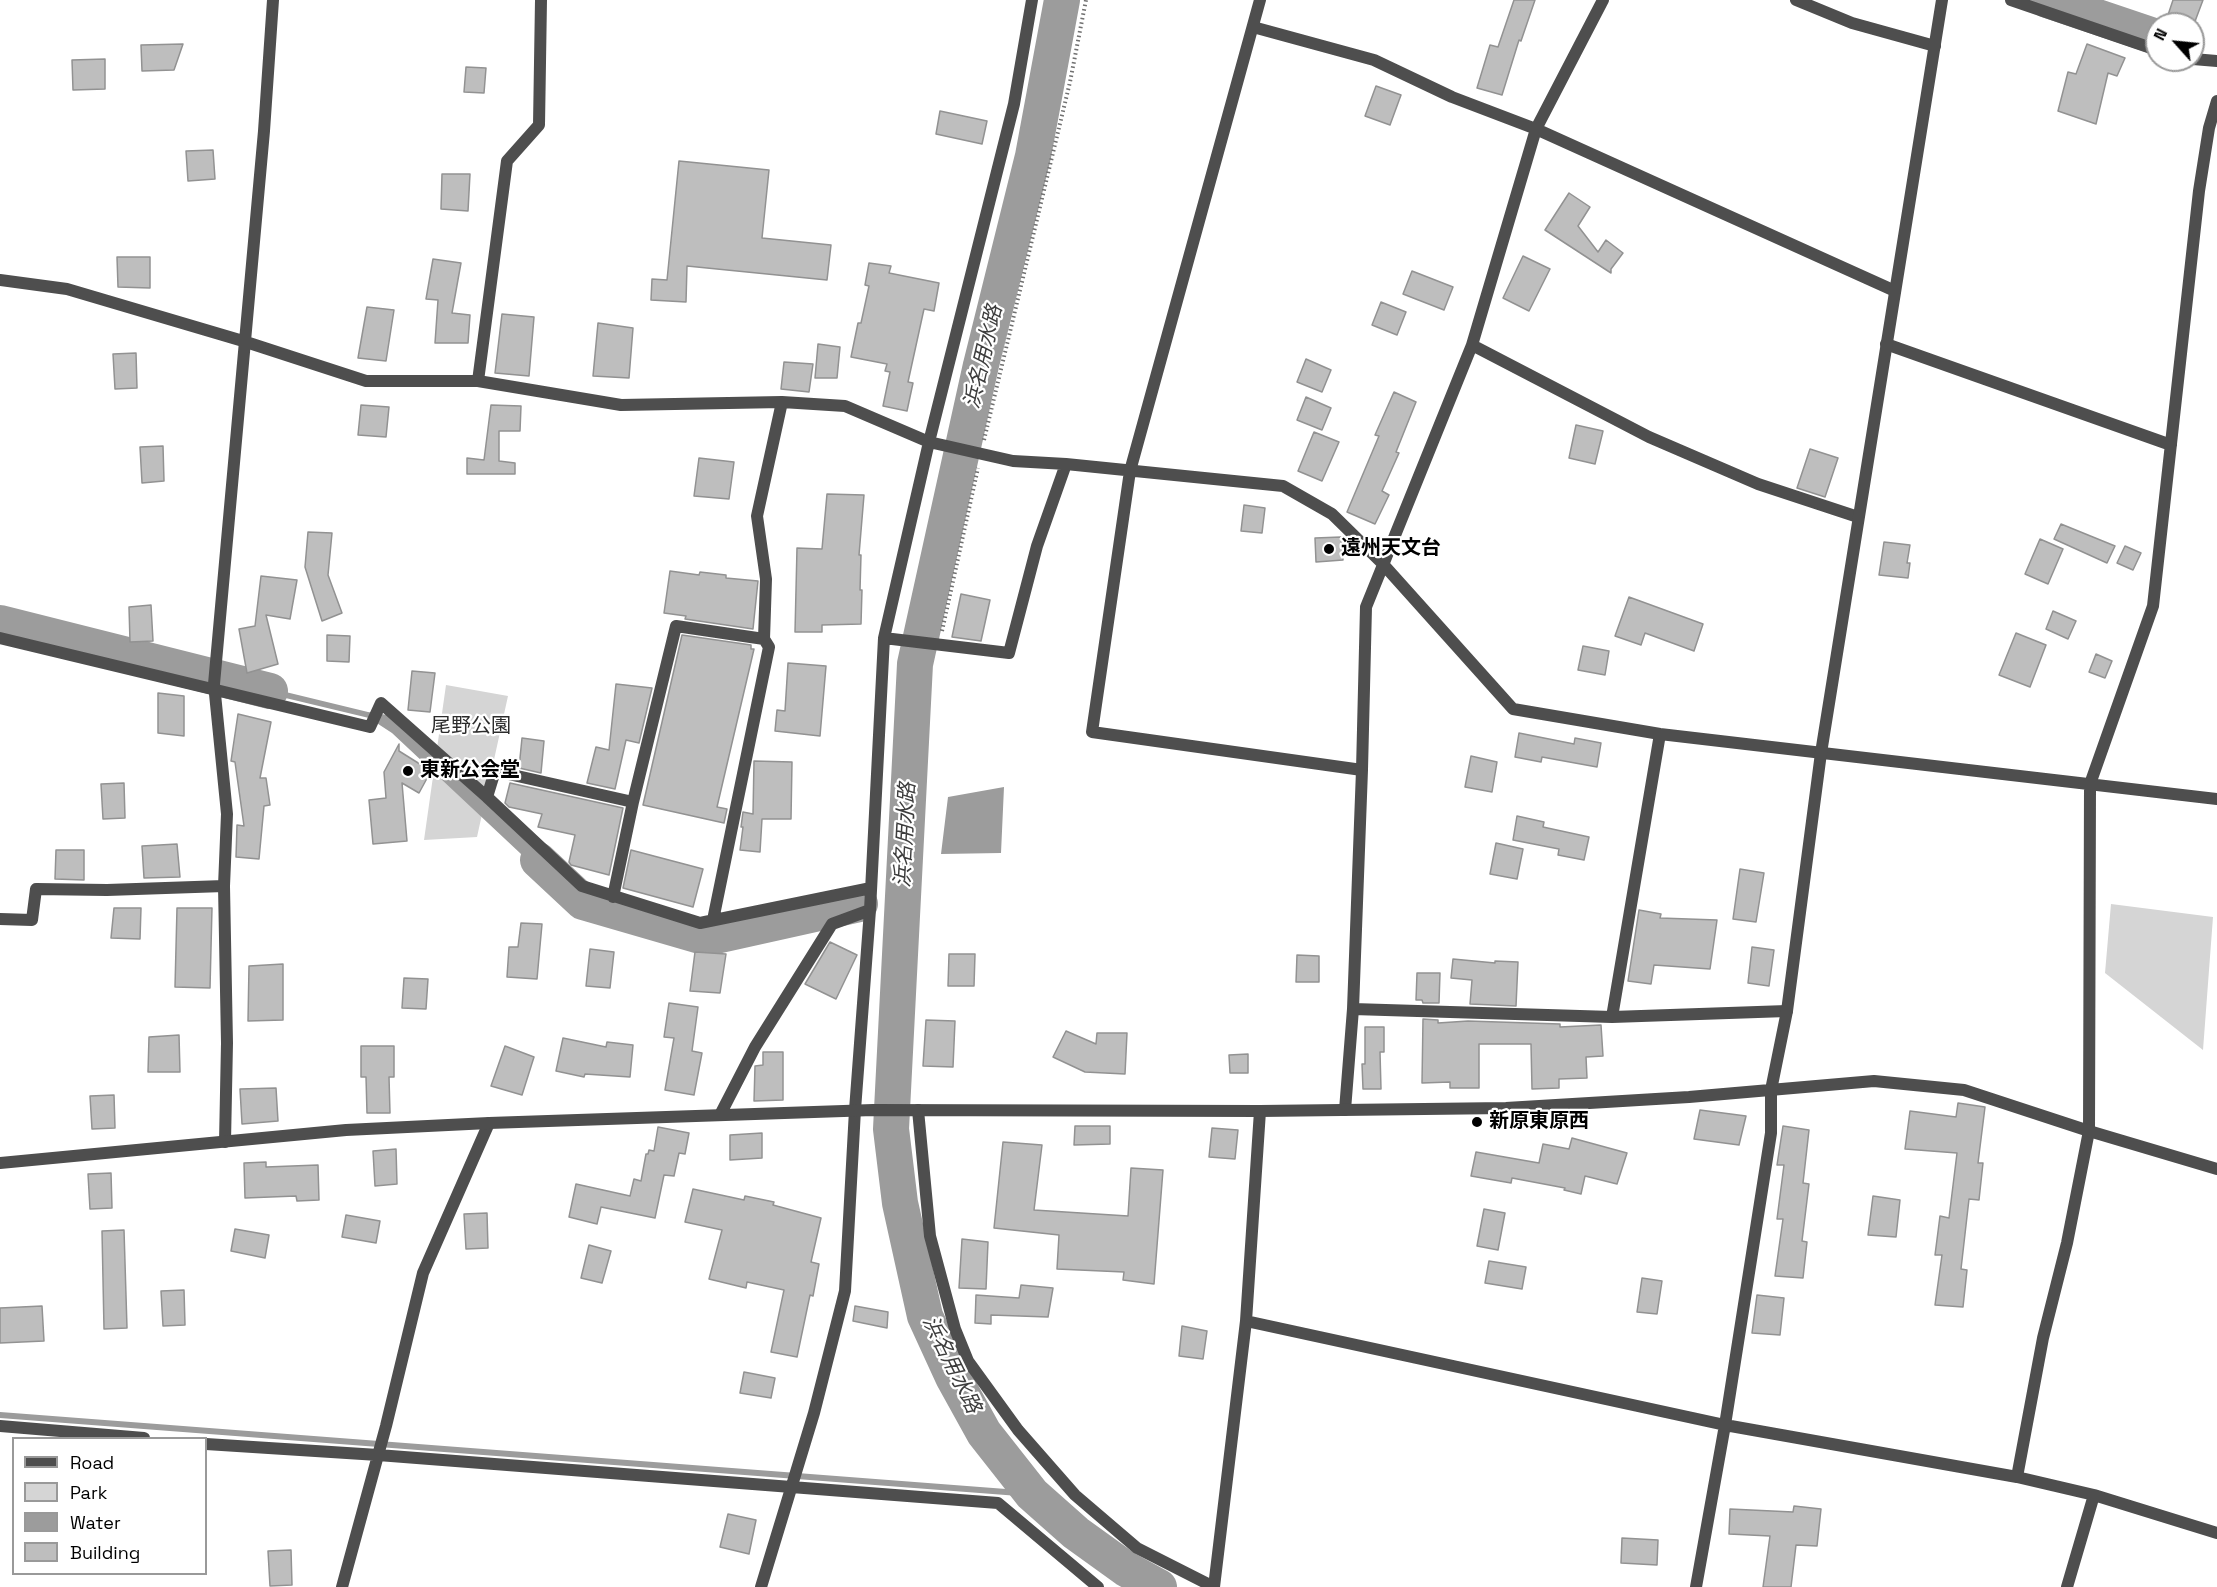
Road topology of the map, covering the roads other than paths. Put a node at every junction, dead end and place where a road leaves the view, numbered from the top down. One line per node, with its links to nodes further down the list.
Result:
1 (273, 0): 16 (street)
2 (541, 0): 19 (street)
3 (1032, 0): 21 (street)
4 (1260, 0): 9 (street)
5 (1603, 0): 13 (street)
6 (1796, 0): 10 (street)
7 (1942, 0): 10 (street)
8 (2011, 0): 11 (street)
9 (1253, 27): 13 (street); 24 (street)
10 (1935, 46): 15 (street)
11 (2145, 46)
12 (2217, 101): 22 (street)
13 (1536, 129): 15 (street); 18 (street)
14 (0, 280): 16 (street)
15 (1895, 291): 17 (street)
16 (243, 342): 19 (street); 30 (street)
17 (1886, 344): 22 (street); 25 (street)
18 (1472, 345): 25 (street); 26 (street)
19 (478, 381): 20 (street)
20 (782, 402): 21 (street); 29 (street)
21 (934, 443): 23 (street); 28 (street)
22 (2171, 445): 34 (street)
23 (1066, 464): 24 (street); 28 (street)
24 (1130, 471): 26 (street); 33 (street)
25 (1858, 517): 32 (street)
26 (1382, 563): 31 (street); 33 (street)
27 (0, 638): 30 (street)
28 (884, 638): 39 (street)
29 (764, 639): 37 (street); 43 (street)
30 (215, 686): 35 (street); 38 (street)
31 (1660, 734): 32 (street); 46 (street)
32 (1821, 753): 34 (street); 45 (street)
33 (1362, 771): 44 (street)
34 (2090, 784): 36 (street); 54 (street)
35 (487, 797): 37 (street); 40 (street)
36 (2217, 799)
37 (633, 802): 40 (street)
38 (224, 886): 42 (street); 55 (street)
39 (871, 888): 41 (street); 43 (street)
40 (614, 897): 43 (street)
41 (870, 910): 48 (street); 52 (street)
42 (0, 919)
43 (712, 920)
44 (1353, 1009): 46 (street); 50 (street)
45 (1787, 1011): 46 (street); 47 (street)
46 (1612, 1017)
47 (1771, 1090): 50 (street); 54 (street); 59 (street)
48 (855, 1110): 49 (street); 52 (street); 65 (street)
49 (918, 1110): 51 (street); 71 (street)
50 (1345, 1110): 51 (street)
51 (1260, 1111): 58 (street)
52 (720, 1115): 53 (street)
53 (489, 1123): 55 (street); 63 (street)
54 (2089, 1131): 57 (street); 64 (street)
55 (225, 1142): 56 (street)
56 (0, 1163)
57 (2217, 1169)
58 (1246, 1321): 59 (street); 71 (street)
59 (1725, 1425): 64 (street); 72 (street)
60 (0, 1426): 61 (street)
61 (132, 1437)
62 (207, 1444): 63 (street)
63 (378, 1454): 65 (street); 68 (street)
64 (2017, 1477): 66 (street)
65 (792, 1486): 69 (street); 70 (street)
66 (2094, 1495): 67 (street); 73 (street)
67 (2217, 1533)
68 (342, 1587)
69 (761, 1587)
70 (1098, 1587)
71 (1214, 1587)
72 (1696, 1587)
73 (2067, 1587)

